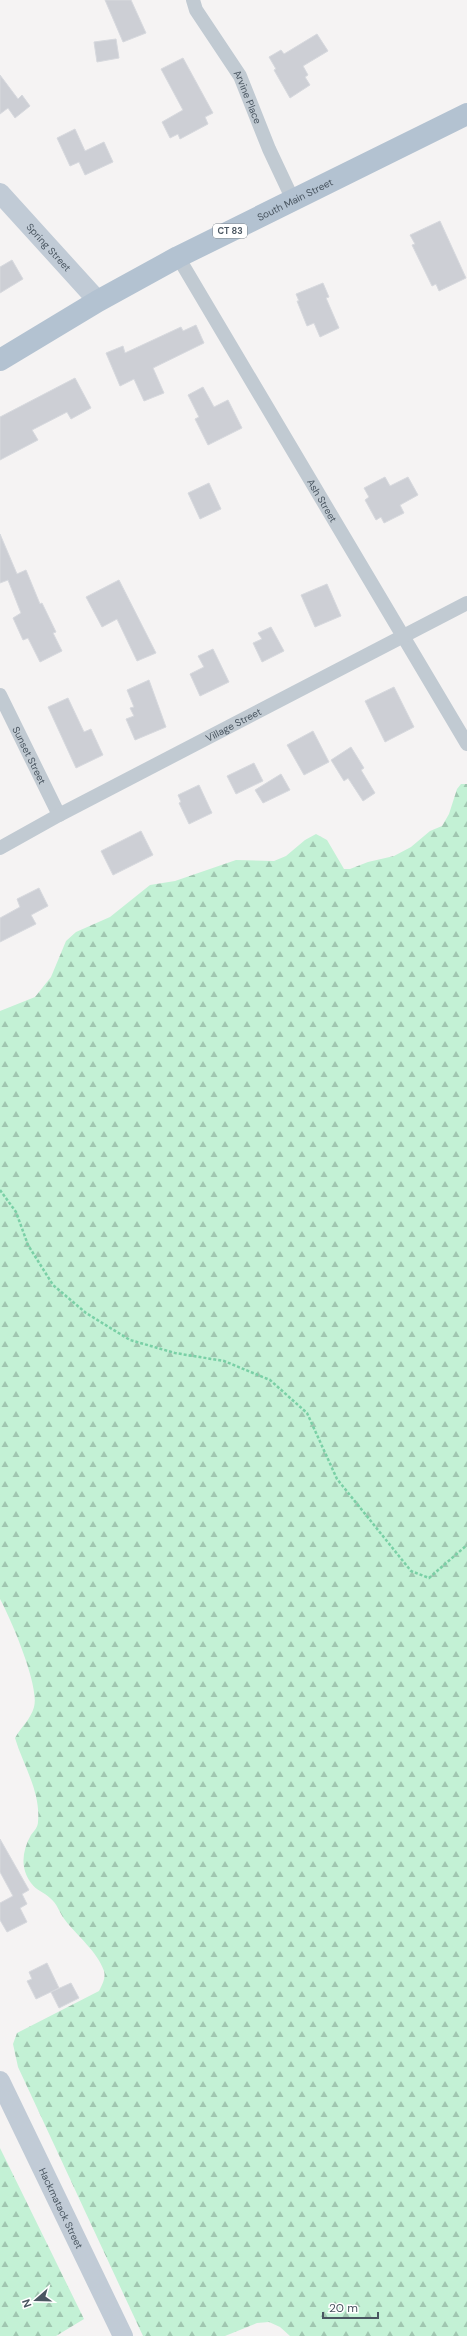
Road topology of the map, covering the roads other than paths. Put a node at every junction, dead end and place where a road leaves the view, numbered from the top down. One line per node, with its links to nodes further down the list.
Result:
1 (193, 0): 4 (street, Arvine Place)
2 (467, 114): 4 (main road, South Main Street / CT 83)
3 (0, 193): 6 (street, Spring Street)
4 (293, 200): 5 (main road, South Main Street / CT 83)
5 (178, 257): 6 (main road, South Main Street / CT 83); 9 (street, Ash Street)
6 (98, 301): 7 (main road, South Main Street / CT 83)
7 (0, 360)
8 (467, 603): 9 (street, Village Street)
9 (404, 635): 11 (street, Ash Street); 12 (street, Village Street)
10 (0, 694): 12 (street, Sunset Street)
11 (467, 744)
12 (59, 815): 13 (street, Village Street)
13 (0, 848)
14 (0, 2081): 15 (street, Hackmatack Street)
15 (123, 2336)

